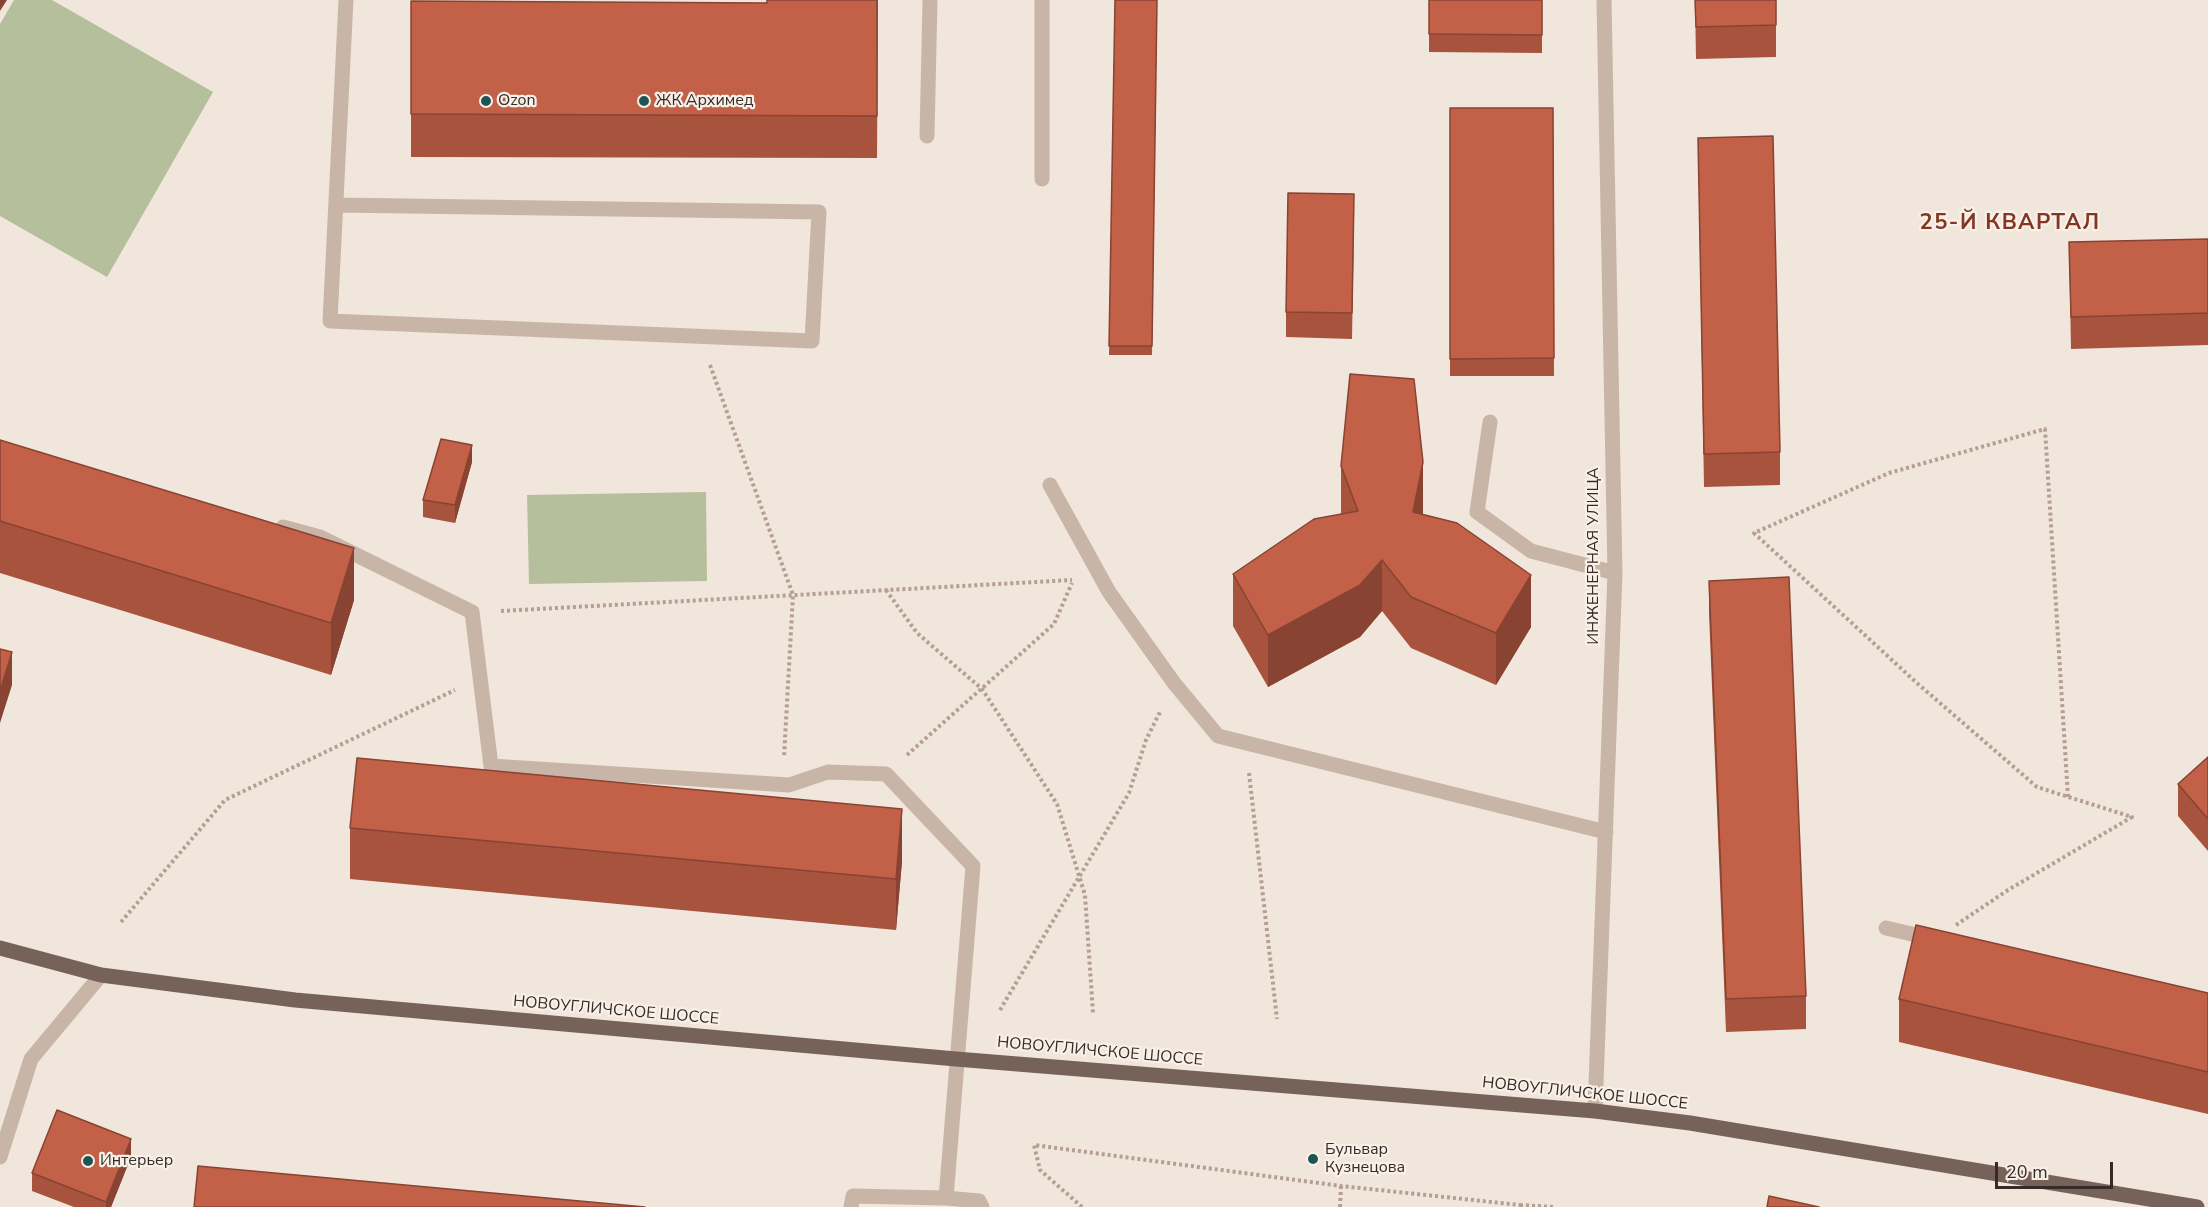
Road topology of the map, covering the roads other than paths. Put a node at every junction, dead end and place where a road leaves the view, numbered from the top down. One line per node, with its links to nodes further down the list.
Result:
1 (346, 0): 7 (street)
2 (930, 0): 5 (street)
3 (1042, 0): 6 (street)
4 (1604, 0): 11 (street, ИНЖЕНЕРНАЯ УЛИЦА)
5 (927, 136)
6 (1042, 179)
7 (337, 205): 7 (street)
8 (1490, 422): 11 (street)
9 (1050, 484): 12 (street)
10 (263, 522): 17 (street)
11 (1615, 573): 12 (street, ИНЖЕНЕРНАЯ УЛИЦА)
12 (1606, 832): 18 (street, ИНЖЕНЕРНАЯ УЛИЦА)
13 (1886, 928): 14 (street)
14 (1941, 940)
15 (0, 948): 16 (main road, НОВОУГЛИЧСКОЕ ШОССЕ)
16 (101, 975): 17 (main road, НОВОУГЛИЧСКОЕ ШОССЕ); 19 (street)
17 (956, 1059): 18 (main road, НОВОУГЛИЧСКОЕ ШОССЕ); 20 (street)
18 (1595, 1111): 23 (main road, НОВОУГЛИЧСКОЕ ШОССЕ)
19 (0, 1157)
20 (946, 1198): 21 (street); 22 (street)
21 (851, 1207)
22 (982, 1207)
23 (2197, 1207)

